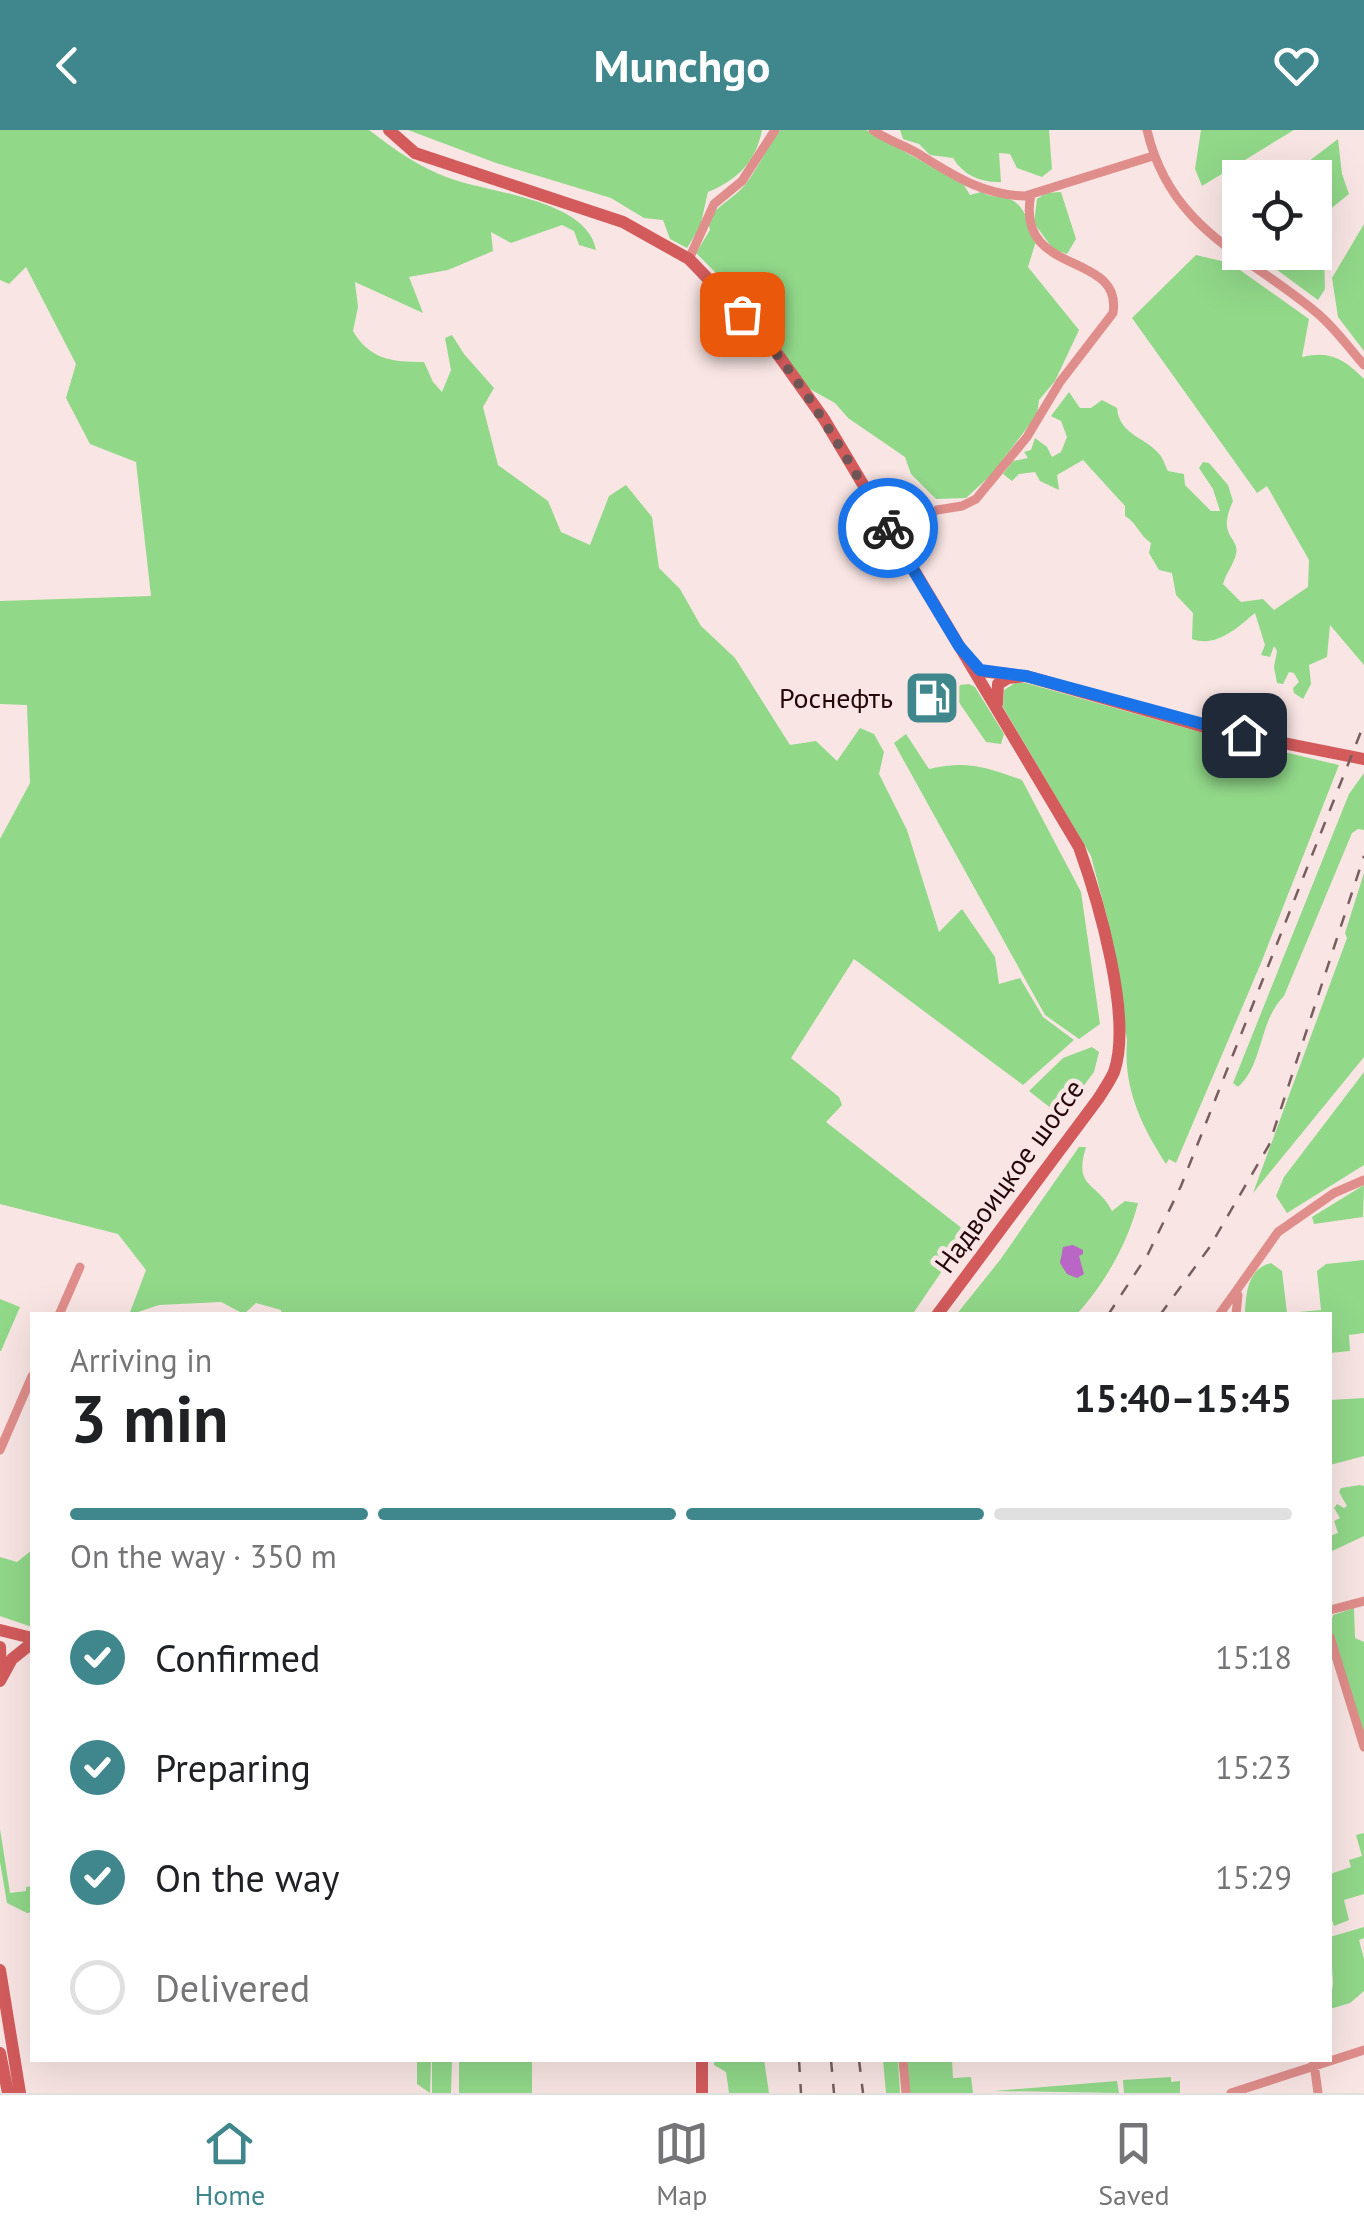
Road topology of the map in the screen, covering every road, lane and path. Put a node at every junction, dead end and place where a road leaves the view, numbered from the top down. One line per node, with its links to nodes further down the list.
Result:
1 (389, 130): 7 (main road, Надвоицкое шоссе)
2 (775, 130): 7 (street)
3 (872, 130): 6 (street)
4 (1148, 130): 5 (street)
5 (1153, 156): 6 (street); 8 (street)
6 (1031, 194): 9 (street)
7 (690, 259): 9 (main road, Надвоицкое шоссе)
8 (1364, 365)
9 (894, 538): 10 (main road, Надвоицкое шоссе)
10 (959, 646): 11 (main road); 12 (main road, Надвоицкое шоссе)
11 (1026, 676): 12 (main road); 13 (main road)
12 (998, 712): 18 (main road, Надвоицкое шоссе)
13 (1364, 760)
14 (1364, 1180): 16 (street)
15 (80, 1267): 17 (street)
16 (1238, 1292): 19 (street); 20 (street)
17 (60, 1312)
18 (939, 1312)
19 (1221, 1312)
20 (1236, 1312)
21 (30, 1381): 22 (street)
22 (0, 1450)
23 (1364, 1601): 24 (street)
24 (1332, 1609)
25 (0, 1630): 26 (main road)
26 (30, 1640)
27 (30, 1643): 30 (main road)
28 (1332, 1643): 31 (street)
29 (0, 1647): 30 (main road)
30 (0, 1680)
31 (1364, 1747)
32 (0, 1970): 33 (main road)
33 (2, 1996): 41 (main road)
34 (1364, 2050): 36 (street)
35 (0, 2053): 40 (main road)
36 (1332, 2058)
37 (702, 2062): 42 (main road)
38 (902, 2062): 43 (street)
39 (1314, 2062): 44 (street); 45 (street)
40 (8, 2093)
41 (20, 2093)
42 (702, 2093)
43 (906, 2093)
44 (1231, 2093)
45 (1318, 2093)

